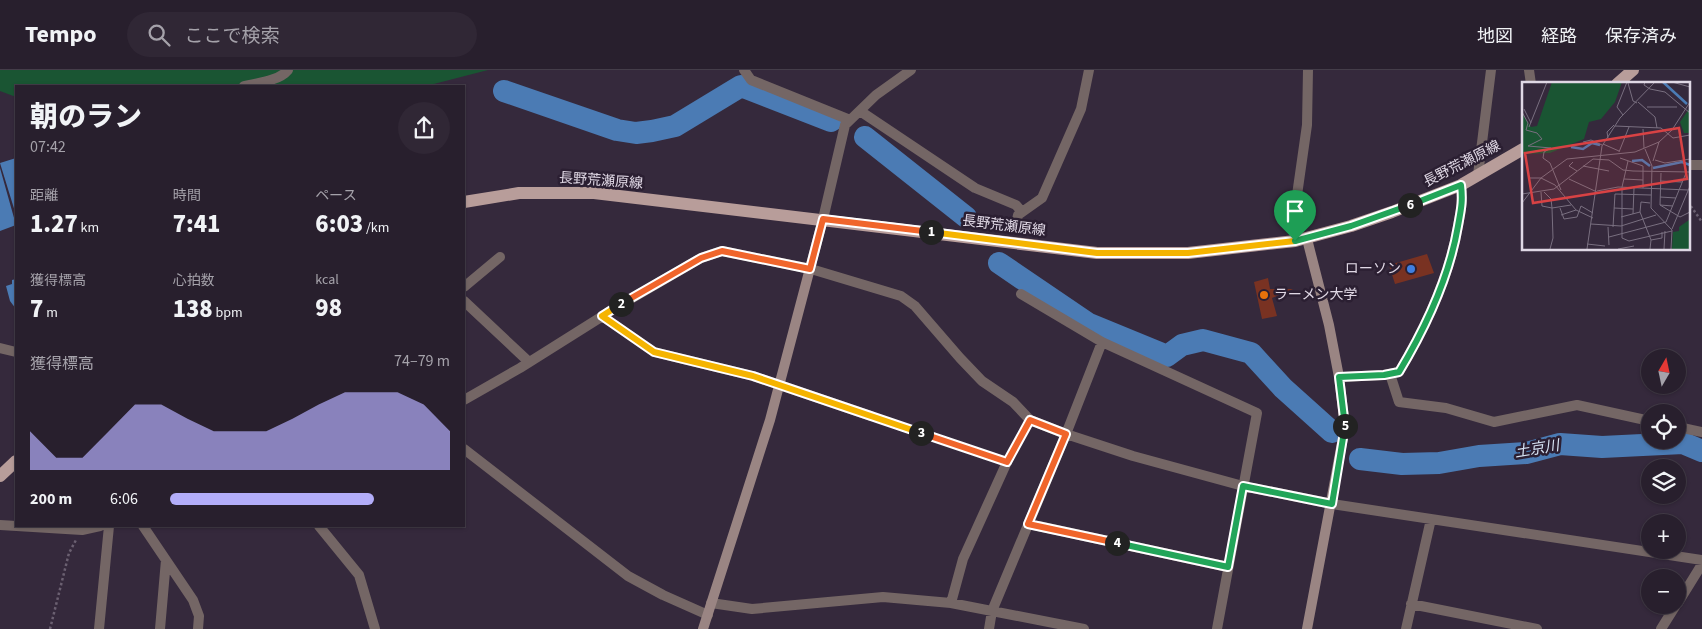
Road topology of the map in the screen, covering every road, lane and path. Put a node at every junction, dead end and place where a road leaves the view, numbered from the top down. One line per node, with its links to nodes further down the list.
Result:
1 (288, 70): 9 (street)
2 (744, 70): 11 (street)
3 (911, 70): 10 (street)
4 (1089, 70): 17 (street)
5 (1308, 70): 21 (street)
6 (1491, 70): 13 (street)
7 (1633, 70): 8 (main road)
8 (1619, 82)
9 (248, 85)
10 (860, 111): 11 (street); 17 (street)
11 (850, 120): 18 (street)
12 (1522, 150): 13 (main road, 長野荒瀬原線)
13 (1478, 175): 14 (main road, 長野荒瀬原線)
14 (1461, 185): 21 (main road, 長野荒瀬原線); 32 (street)
15 (465, 202): 18 (main road, 長野荒瀬原線)
16 (1690, 205): 19 (path)
17 (1022, 212): 20 (street)
18 (823, 219): 21 (main road, 長野荒瀬原線); 23 (street)
19 (1702, 222)
20 (1015, 229)
21 (1301, 240): 33 (street)
22 (500, 257): 24 (street)
23 (810, 269): 27 (street); 34 (street); 38 (street)
24 (465, 285)
25 (1021, 294): 28 (street)
26 (465, 302): 31 (street)
27 (602, 316): 31 (street); 34 (street)
28 (1102, 342): 41 (street); 46 (street)
29 (0, 348): 30 (street)
30 (15, 352)
31 (529, 362): 35 (street)
32 (1390, 374): 33 (street); 37 (street)
33 (1339, 377): 47 (street)
34 (779, 385): 36 (street); 63 (street)
35 (465, 399)
36 (871, 416): 44 (lane)
37 (1641, 419)
38 (1030, 420): 41 (street); 44 (lane)
39 (1686, 429): 40 (street)
40 (1702, 432)
41 (1066, 434): 46 (street); 49 (street)
42 (465, 450): 68 (street)
43 (15, 462): 45 (main road)
44 (1007, 462): 64 (street)
45 (0, 476)
46 (1243, 486): 47 (street); 61 (street)
47 (1332, 504): 48 (street); 78 (street)
48 (1430, 519): 59 (street); 65 (street)
49 (1028, 524): 61 (street); 66 (street)
50 (0, 525): 51 (street)
51 (15, 526)
52 (33, 527): 56 (street)
53 (96, 527): 56 (street)
54 (109, 527): 70 (street)
55 (144, 527): 58 (street)
56 (82, 530): 69 (path)
57 (329, 532): 73 (street)
58 (166, 560): 71 (street); 72 (street)
59 (1702, 560)
60 (1702, 564): 62 (street)
61 (1228, 567): 77 (street)
62 (1686, 590)
63 (711, 603): 64 (street); 68 (street)
64 (951, 603): 66 (street)
65 (1412, 604): 79 (street); 80 (street)
66 (992, 611): 75 (street); 76 (street)
67 (1671, 614): 81 (street)
68 (708, 615): 74 (street)
69 (50, 629)
70 (99, 629)
71 (160, 629)
72 (198, 629)
73 (374, 629)
74 (704, 629)
75 (989, 629)
76 (1084, 629)
77 (1217, 629)
78 (1307, 629)
79 (1406, 629)
80 (1537, 629)
81 (1662, 629)

